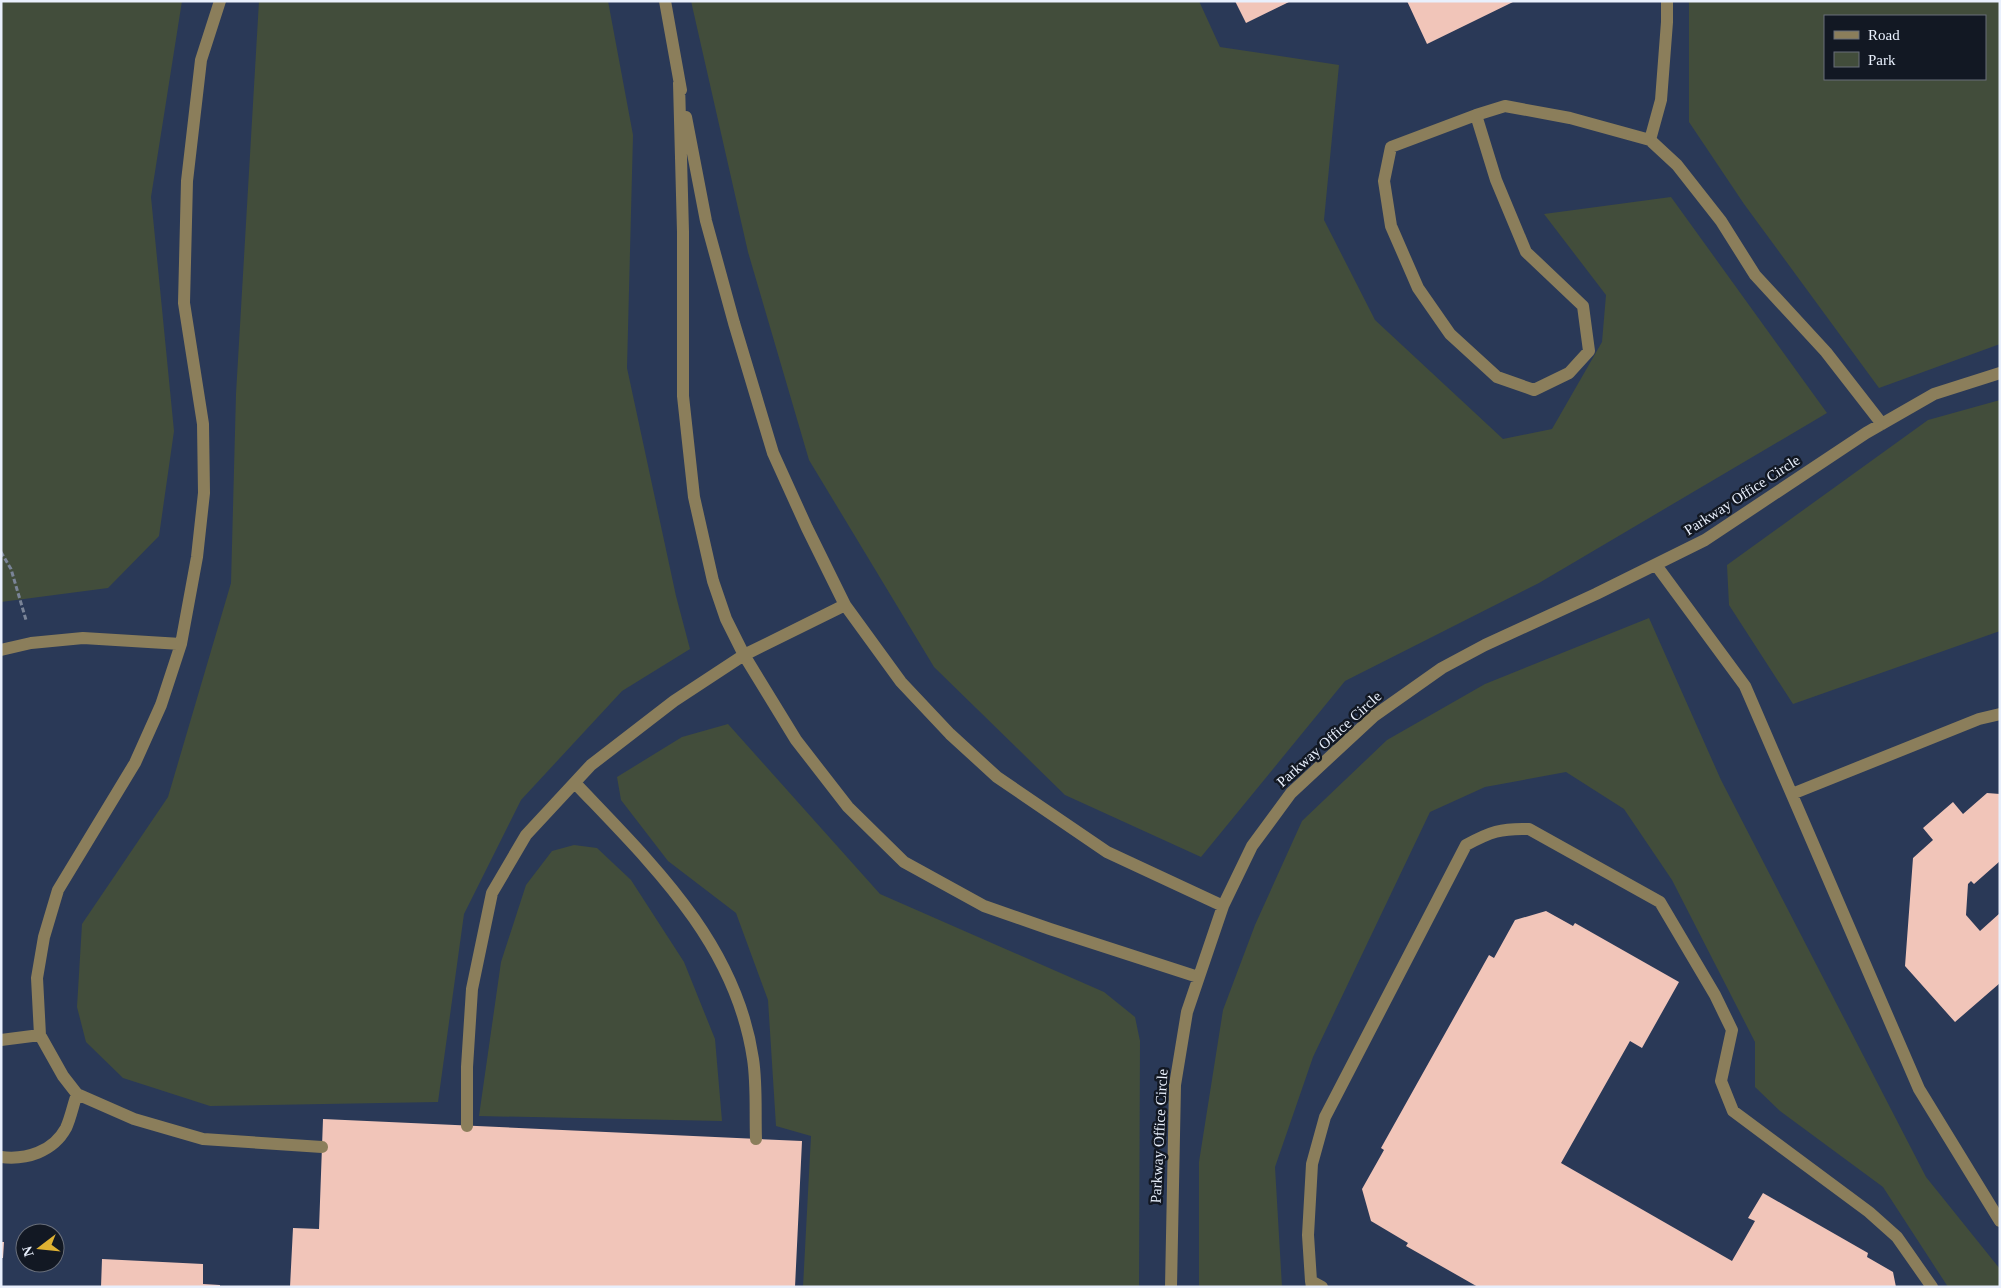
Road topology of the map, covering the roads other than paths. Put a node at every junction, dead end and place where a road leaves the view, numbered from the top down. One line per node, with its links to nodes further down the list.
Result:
1 (220, 1): 11 (street)
2 (665, 1): 4 (street)
3 (1667, 1): 6 (street)
4 (679, 83): 10 (street); 13 (street)
5 (1476, 115): 5 (street); 6 (street)
6 (1650, 140): 8 (street)
7 (2000, 372): 8 (street, Parkway Office Circle)
8 (1882, 424): 9 (street, Parkway Office Circle)
9 (1656, 565): 16 (street); 17 (street, Parkway Office Circle)
10 (845, 605): 13 (street); 17 (street)
11 (180, 644): 12 (street); 19 (street)
12 (1, 650)
13 (744, 655): 15 (street); 18 (street)
14 (2000, 714): 16 (street)
15 (575, 783): 22 (street); 23 (street)
16 (1792, 794): 26 (street)
17 (1222, 906): 18 (street, Parkway Office Circle)
18 (1198, 977): 28 (street, Parkway Office Circle)
19 (40, 1035): 20 (street); 21 (street)
20 (1, 1040)
21 (77, 1094): 24 (street); 25 (street)
22 (467, 1126)
23 (756, 1139)
24 (322, 1147)
25 (1, 1157)
26 (2000, 1221)
27 (1315, 1285): 29 (street)
28 (1171, 1287)
29 (1932, 1287)

